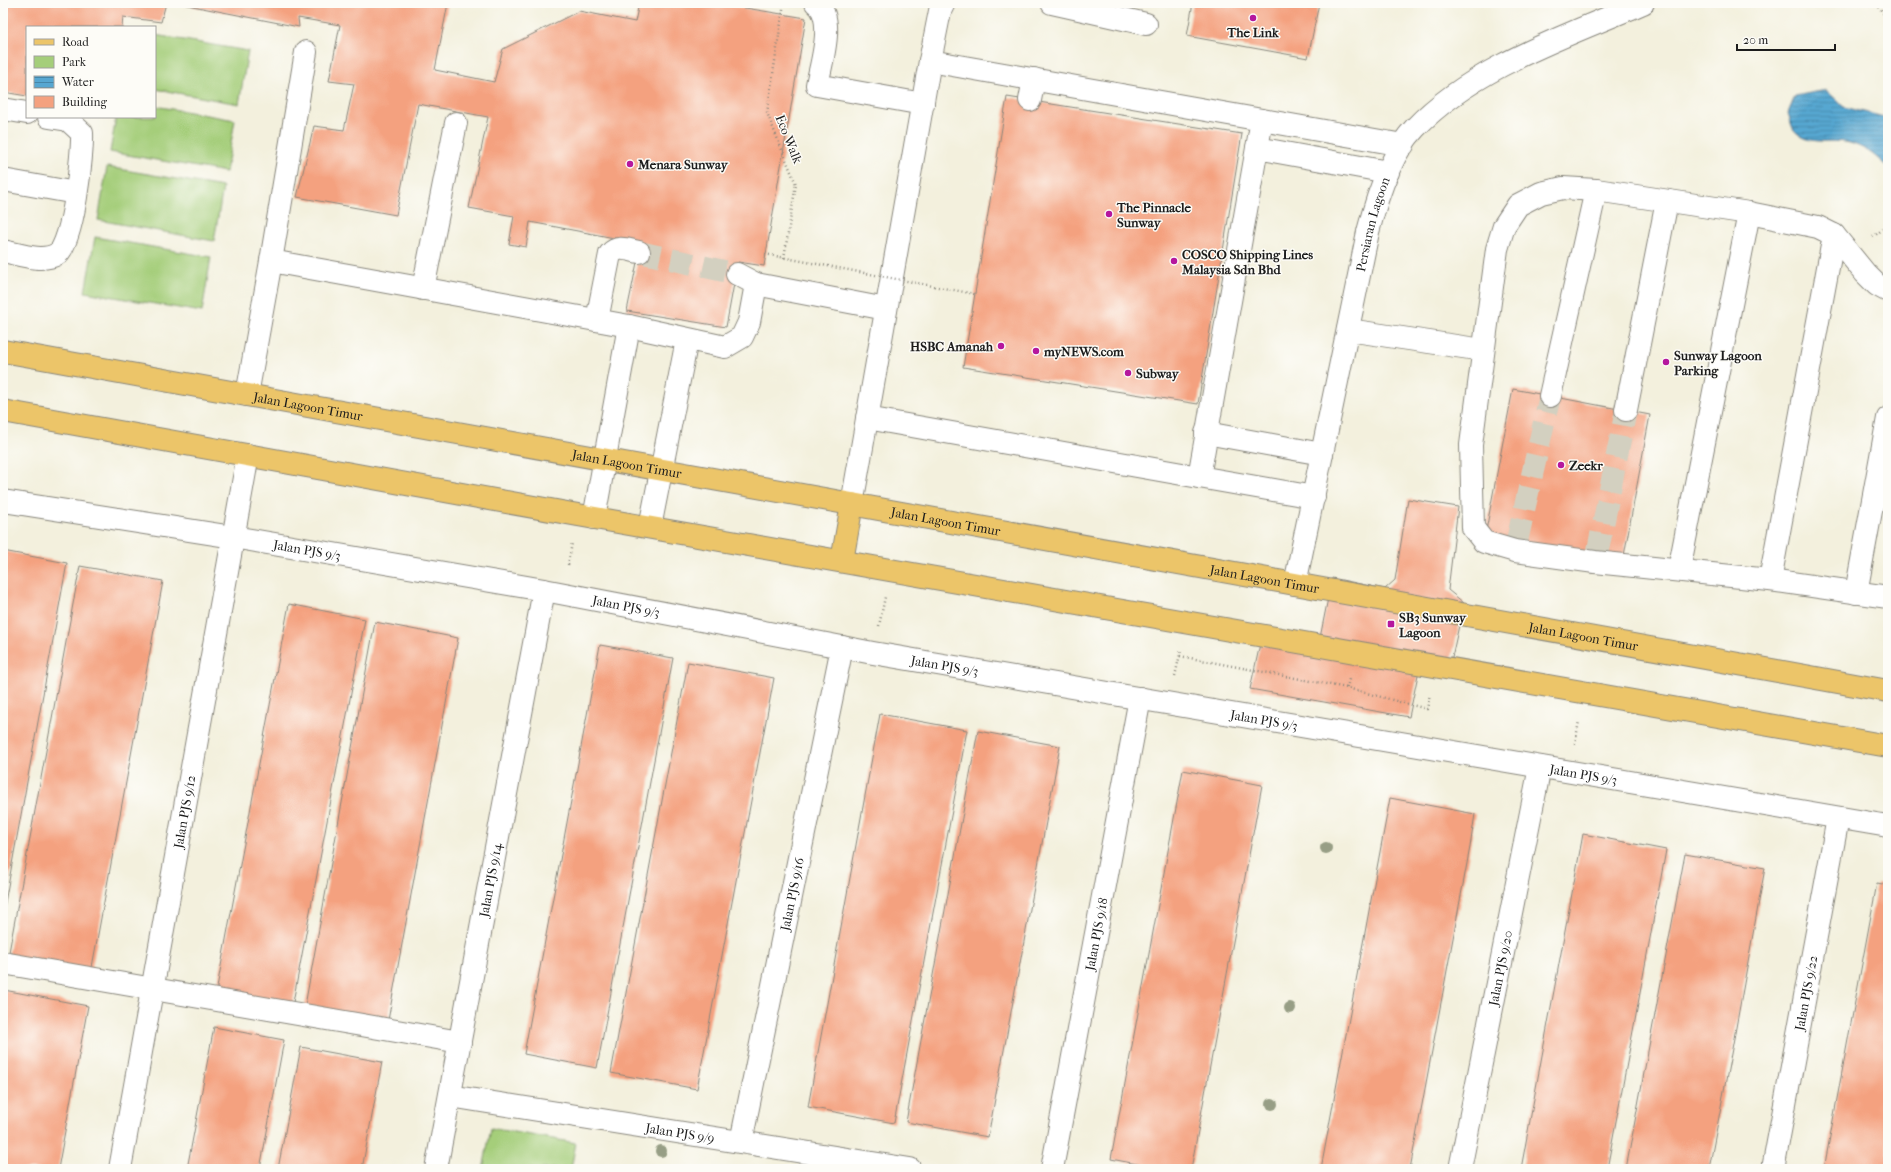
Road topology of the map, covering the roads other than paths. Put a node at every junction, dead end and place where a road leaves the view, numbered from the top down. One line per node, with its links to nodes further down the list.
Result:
1 (816, 3): 8 (street)
2 (944, 3): 7 (street)
3 (1052, 3): 5 (street)
4 (1643, 3): 14 (street, Persiaran Lagoon)
5 (1146, 24)
6 (306, 52): 25 (street)
7 (930, 61): 8 (street); 12 (street)
8 (923, 104): 28 (street)
9 (3, 109): 10 (street)
10 (26, 113)
11 (55, 118): 19 (street)
12 (1262, 120): 14 (street); 15 (street)
13 (456, 123): 26 (street)
14 (1403, 145): 16 (street, Persiaran Lagoon)
15 (1257, 148): 16 (street); 41 (street)
16 (1388, 172): 31 (street, Persiaran Lagoon)
17 (3, 180): 19 (street)
18 (1596, 190): 20 (street); 33 (street); 36 (street)
19 (76, 192): 23 (street)
20 (1667, 201): 21 (street); 37 (street)
21 (1749, 213): 22 (street); 54 (street)
22 (1834, 235): 27 (street); 55 (street)
23 (3, 251)
24 (639, 252): 29 (street)
25 (270, 261): 26 (street); 35 (street)
26 (423, 289): 29 (street)
27 (1888, 291)
28 (886, 309): 32 (street); 39 (street)
29 (597, 320): 30 (street)
30 (630, 326): 32 (street); 44 (street)
31 (1348, 330): 33 (street); 42 (street, Persiaran Lagoon)
32 (686, 340): 45 (street)
33 (1483, 350): 54 (street)
34 (3, 351): 35 (main road, Jalan Lagoon Timur)
35 (247, 396): 44 (main road, Jalan Lagoon Timur)
36 (1550, 396)
37 (1626, 410)
38 (3, 411): 43 (main road)
39 (867, 418): 46 (street); 49 (street)
40 (1888, 418): 58 (street)
41 (1206, 433): 42 (street); 46 (street)
42 (1322, 454): 47 (street, Persiaran Lagoon)
43 (248, 455): 50 (main road); 52 (street, Jalan PJS 9/12)
44 (605, 460): 45 (main road, Jalan Lagoon Timur); 50 (street)
45 (660, 470): 49 (main road, Jalan Lagoon Timur); 51 (street)
46 (1199, 477): 47 (street)
47 (1314, 497): 56 (street, Persiaran Lagoon)
48 (3, 500): 52 (street, Jalan PJS 9/3)
49 (852, 504): 53 (main road); 56 (main road, Jalan Lagoon Timur)
50 (586, 516): 51 (main road)
51 (650, 527): 53 (main road)
52 (233, 537): 57 (street, Jalan PJS 9/3); 68 (street, Jalan PJS 9/12)
53 (842, 561): 63 (main road)
54 (1679, 570): 55 (street)
55 (1770, 580): 58 (street)
56 (1296, 584): 61 (main road, Jalan Lagoon Timur)
57 (553, 592): 60 (street, Jalan PJS 9/3); 69 (street, Jalan PJS 9/14)
58 (1856, 593): 59 (street)
59 (1888, 597)
60 (842, 647): 62 (street, Jalan PJS 9/3); 71 (street, Jalan PJS 9/16)
61 (1888, 691)
62 (1140, 698): 64 (street, Jalan PJS 9/3); 75 (street, Jalan PJS 9/18)
63 (1888, 746)
64 (1540, 767): 65 (street, Jalan PJS 9/3); 76 (street, Jalan PJS 9/20)
65 (1838, 818): 66 (street, Jalan PJS 9/3); 77 (street, Jalan PJS 9/22)
66 (1888, 826)
67 (3, 963): 68 (street)
68 (153, 989): 69 (street); 72 (street, Jalan PJS 9/12)
69 (460, 1042): 70 (street, Jalan PJS 9/14)
70 (450, 1096): 71 (street, Jalan PJS 9/9); 73 (street, Jalan PJS 9/14)
71 (741, 1142): 74 (street, Jalan PJS 9/9)
72 (120, 1169)
73 (436, 1169)
74 (910, 1169)
75 (1052, 1169)
76 (1460, 1169)
77 (1773, 1169)

